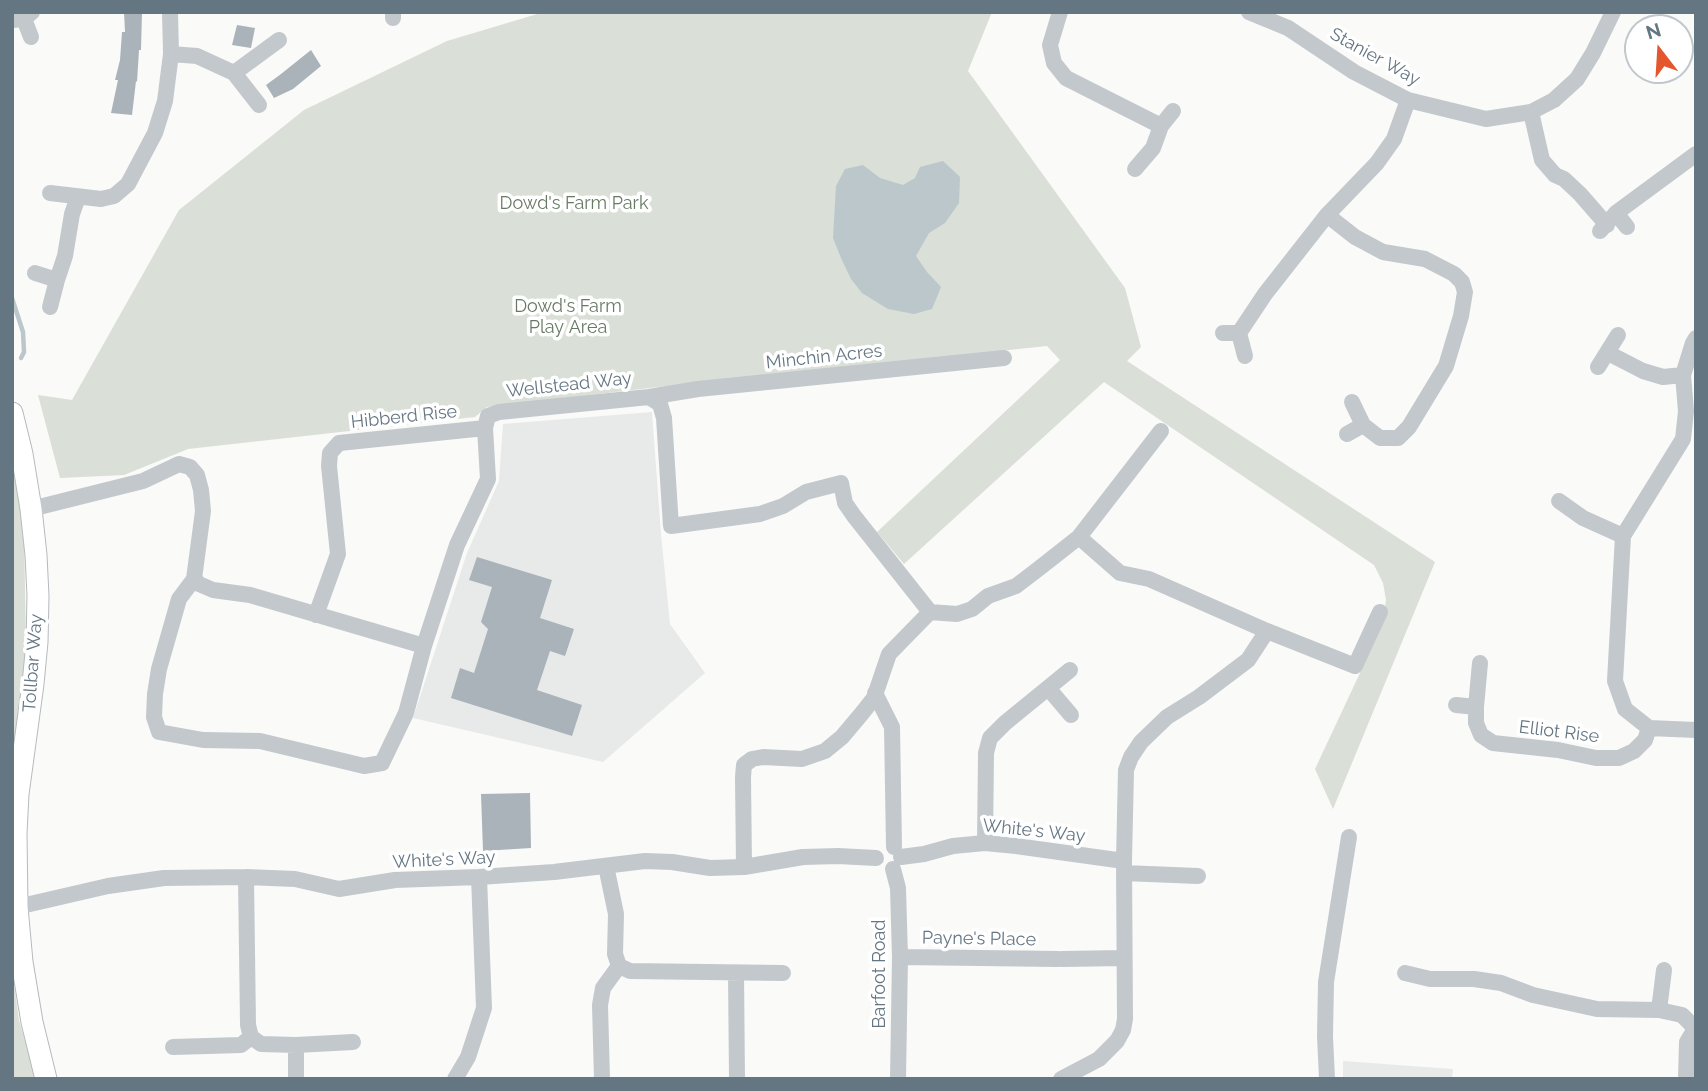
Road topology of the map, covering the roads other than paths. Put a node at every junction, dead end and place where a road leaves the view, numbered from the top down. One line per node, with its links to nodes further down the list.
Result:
1 (170, 12): 8 (street)
2 (1060, 12): 14 (street)
3 (1249, 12): 10 (street, Stanier Way)
4 (1613, 12): 13 (street, Stanier Way)
5 (23, 17): 6 (street)
6 (31, 37)
7 (279, 40): 9 (street)
8 (171, 54): 9 (street); 18 (street)
9 (234, 73): 11 (street)
10 (1408, 100): 13 (street, Stanier Way); 19 (street)
11 (259, 105)
12 (1173, 111): 14 (street)
13 (1531, 112): 20 (street)
14 (1161, 126): 16 (street)
15 (1696, 154): 20 (street)
16 (1135, 169)
17 (50, 193): 18 (street)
18 (78, 197): 23 (street)
19 (1327, 215): 26 (street); 37 (street)
20 (1607, 223): 21 (street)
21 (1627, 227)
22 (35, 273): 23 (street)
23 (57, 280): 24 (street)
24 (50, 307)
25 (1223, 333): 26 (street)
26 (1239, 333): 30 (street)
27 (1618, 335): 29 (street)
28 (1696, 338): 33 (street)
29 (1608, 353): 32 (street); 33 (street)
30 (1245, 356)
31 (1004, 358): 34 (street, Minchin Acres)
32 (1598, 367)
33 (1683, 374): 41 (street)
34 (649, 397): 38 (street, Wellstead Way); 47 (street, Wellstead Way)
35 (1352, 402): 37 (street)
36 (12, 413): 43 (main road, Tollbar Way)
37 (1363, 425): 40 (street)
38 (485, 428): 49 (street, Hibberd Rise); 51 (street)
39 (1161, 431): 45 (street)
40 (1347, 434)
41 (1690, 441): 44 (street)
42 (1559, 501): 44 (street)
43 (31, 509): 46 (street); 70 (main road, Tollbar Way)
44 (1623, 536): 59 (street)
45 (1079, 537): 47 (street); 50 (street)
46 (194, 579): 49 (street); 51 (street)
47 (930, 612): 55 (street)
48 (1380, 612): 50 (street)
49 (316, 615): 51 (street)
50 (1267, 631): 66 (street)
51 (424, 646)
52 (1480, 663): 57 (street, Elliot Rise)
53 (1070, 670): 54 (street)
54 (1048, 688): 58 (street); 62 (street)
55 (876, 693): 63 (street, Barfoot Road); 65 (street)
56 (1456, 705): 57 (street)
57 (1476, 707): 59 (street, Elliot Rise)
58 (1071, 715)
59 (1649, 728): 60 (street)
60 (1696, 730)
61 (1349, 836): 91 (street)
62 (985, 843): 63 (street, White's Way); 66 (street, White's Way)
63 (896, 858): 65 (street, White's Way); 71 (street, Barfoot Road)
64 (606, 866): 65 (street, White's Way); 69 (street, White's Way); 73 (street)
65 (744, 867)
66 (1124, 867): 67 (street, White's Way); 72 (street)
67 (1198, 876)
68 (246, 877): 69 (street, White's Way); 70 (street, White's Way); 80 (street)
69 (480, 877): 86 (street)
70 (17, 906): 84 (main road, Tollbar Way)
71 (900, 957): 72 (street, Payne's Place); 89 (street, Barfoot Road)
72 (1124, 958): 90 (street)
73 (619, 966): 75 (street); 87 (street)
74 (1664, 970): 78 (street)
75 (736, 973): 76 (street); 88 (street)
76 (783, 973)
77 (1405, 973): 78 (street)
78 (1659, 1010): 79 (street)
79 (1696, 1028): 92 (street)
80 (251, 1037): 82 (street); 83 (street)
81 (353, 1042): 82 (street)
82 (296, 1045): 85 (street)
83 (173, 1046)
84 (46, 1079)
85 (296, 1079)
86 (455, 1079)
87 (602, 1079)
88 (737, 1079)
89 (898, 1079)
90 (1061, 1079)
91 (1327, 1079)
92 (1686, 1079)

